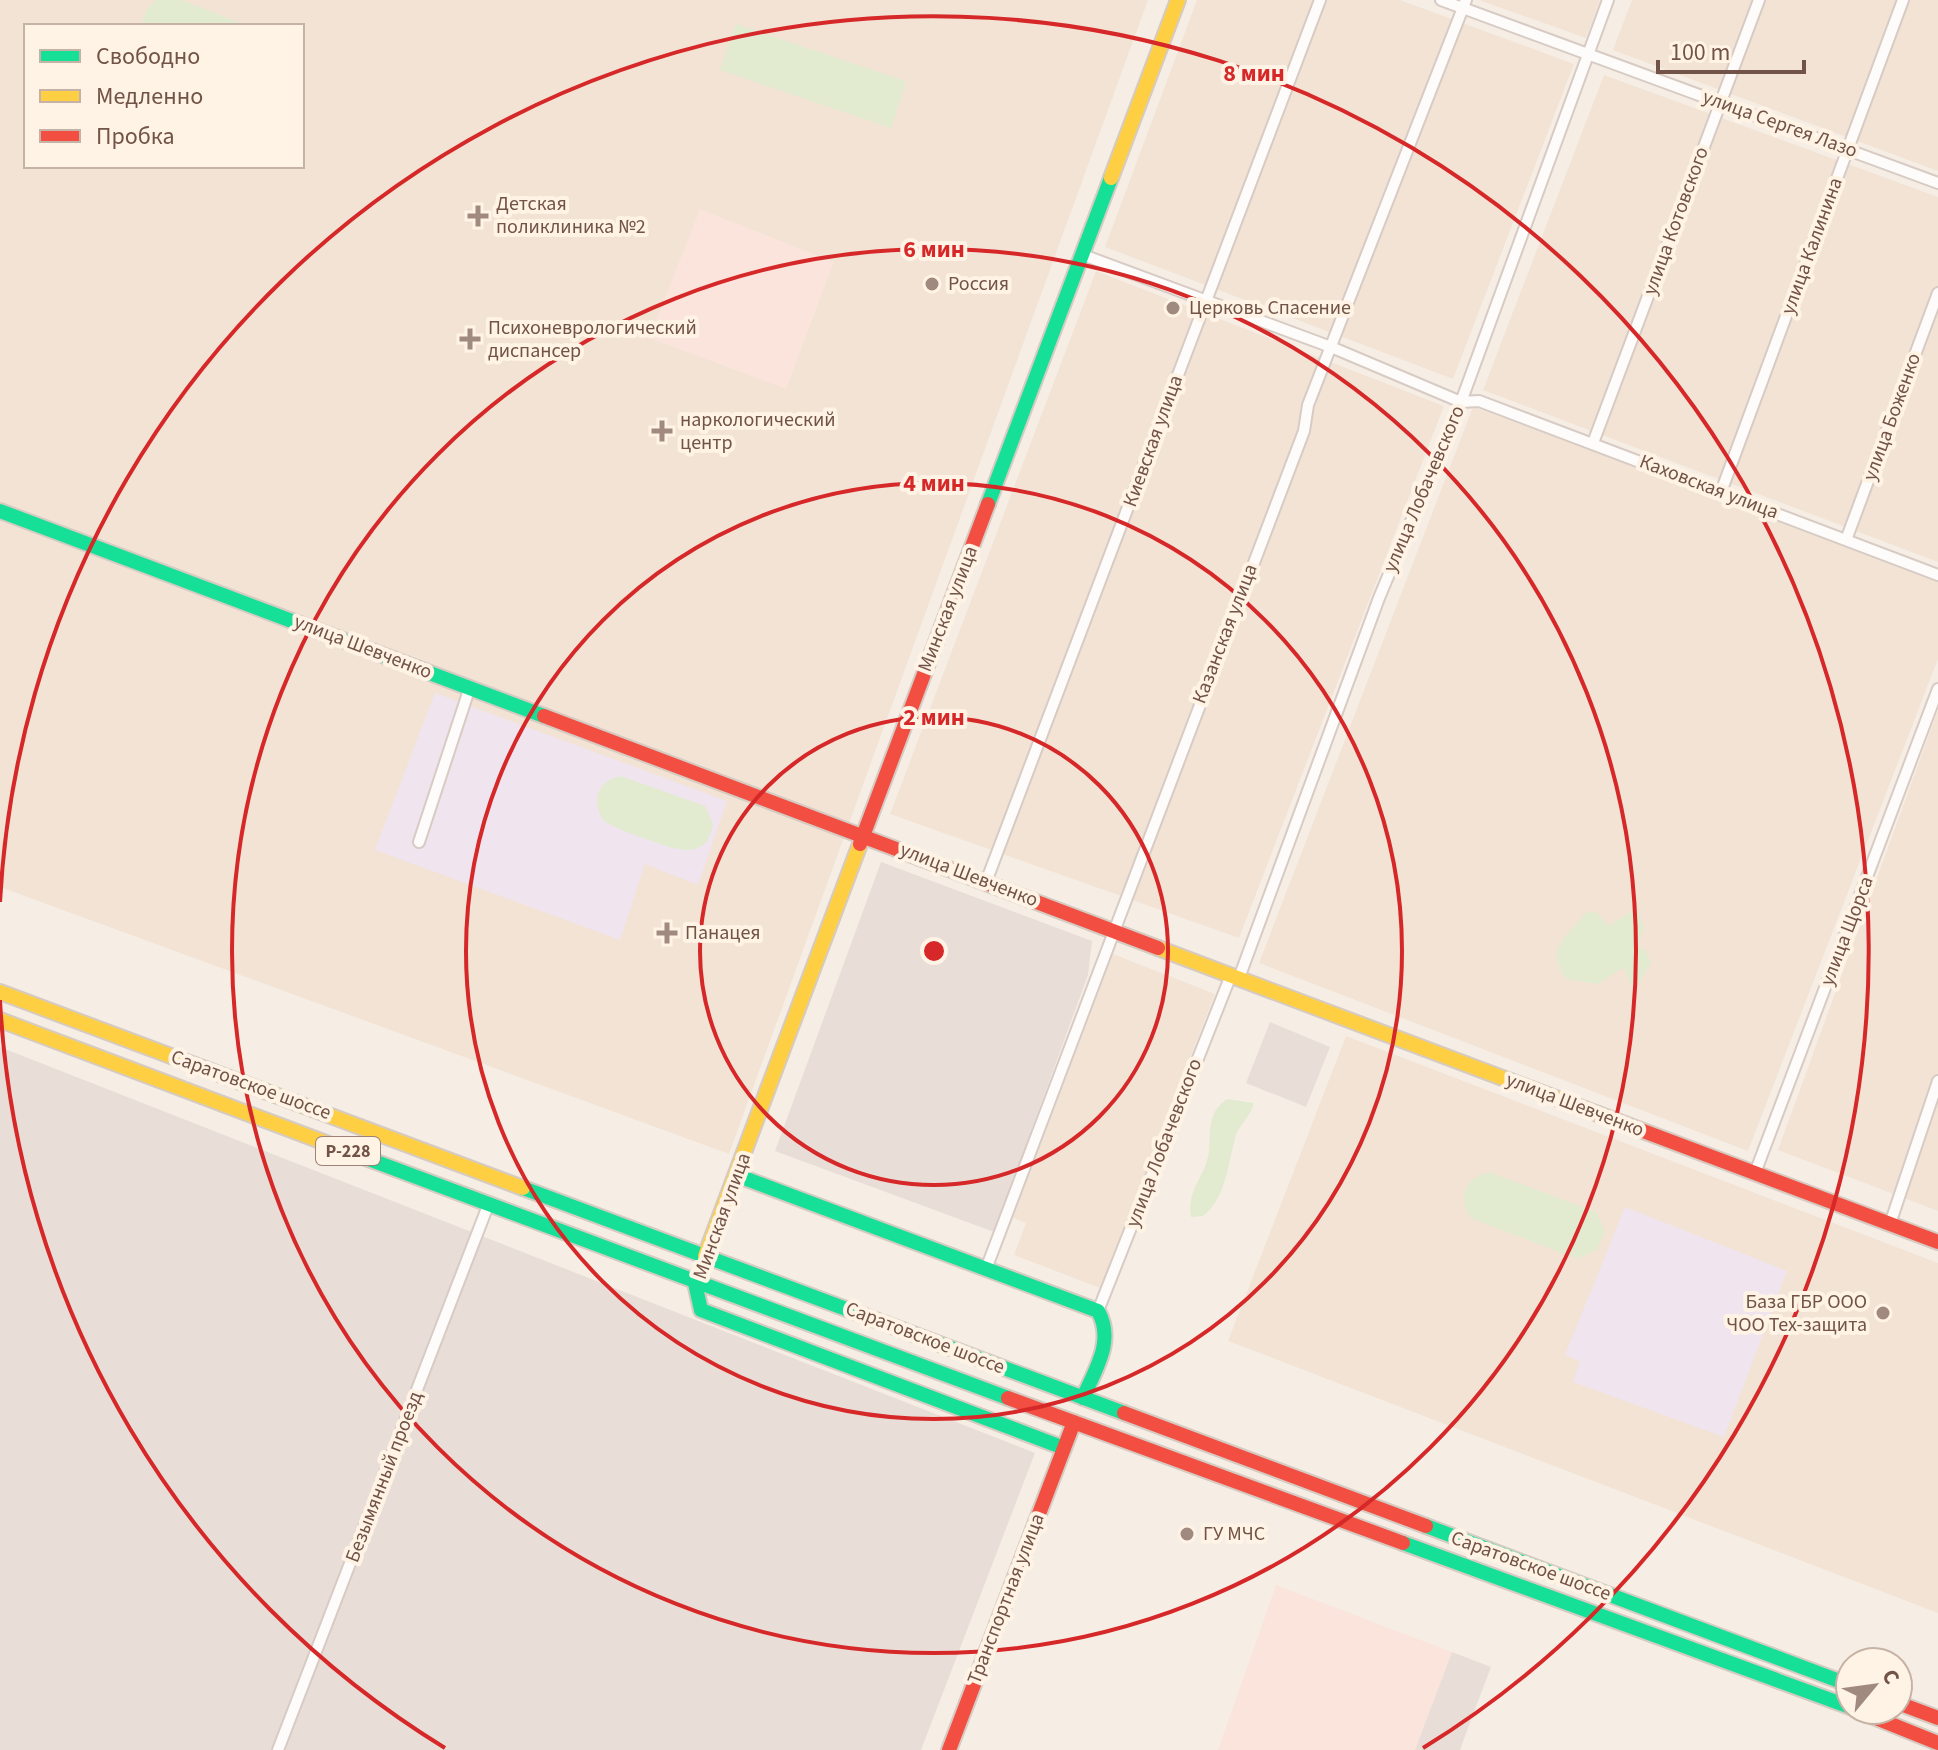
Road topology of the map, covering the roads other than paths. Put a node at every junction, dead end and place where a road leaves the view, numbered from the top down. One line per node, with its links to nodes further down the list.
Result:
1 (1178, 0): 12 (main road, Минская улица)
2 (1320, 0): 14 (street, Киевская улица)
3 (1441, 0): 7 (street, улица Сергея Лазо)
4 (1608, 0): 8 (street, улица Лобачевского)
5 (1759, 0): 9 (street, улица Котовского)
6 (1903, 0): 10 (street, улица Калинина)
7 (1464, 4): 8 (street, улица Сергея Лазо); 15 (street, Казанская улица)
8 (1587, 53): 9 (street, улица Сергея Лазо); 16 (street, улица Лобачевского)
9 (1720, 102): 10 (street, улица Сергея Лазо); 19 (street, улица Котовского)
10 (1847, 149): 11 (street, улица Сергея Лазо); 20 (street, улица Калинина)
11 (1938, 183)
12 (1083, 255): 14 (street, Каховская улица); 26 (main road, Минская улица)
13 (1938, 293): 22 (street, улица Боженко)
14 (1207, 302): 15 (street, Каховская улица); 28 (street, Киевская улица)
15 (1331, 347): 18 (street, Каховская улица); 29 (street, Казанская улица)
16 (1467, 385): 17 (street); 18 (street, улица Лобачевского)
17 (1479, 401): 18 (street, Каховская улица); 19 (street, Каховская улица)
18 (1461, 402): 30 (street, улица Лобачевского)
19 (1593, 443): 20 (street, Каховская улица)
20 (1721, 492): 22 (street, Каховская улица)
21 (0, 511): 24 (main road, улица Шевченко)
22 (1846, 540): 23 (street, Каховская улица)
23 (1938, 575)
24 (470, 687): 26 (main road, улица Шевченко); 27 (street)
25 (1938, 689): 34 (street, улица Щорса)
26 (865, 835): 28 (main road, улица Шевченко); 35 (main road, Минская улица)
27 (419, 842)
28 (986, 882): 29 (main road, улица Шевченко)
29 (1113, 930): 30 (main road, улица Шевченко); 40 (street, Казанская улица)
30 (1235, 976): 34 (main road, улица Шевченко); 42 (street, улица Лобачевского)
31 (0, 992): 39 (main road, Саратовское шоссе)
32 (0, 1020): 36 (main road, Саратовское шоссе / Р-228)
33 (1938, 1081): 37 (street)
34 (1755, 1173): 37 (main road, улица Шевченко)
35 (736, 1175): 39 (main road, Минская улица); 40 (main road)
36 (489, 1203): 41 (main road, Саратовское шоссе / Р-228); 52 (street, Безымянный проезд)
37 (1890, 1224): 38 (main road, улица Шевченко)
38 (1938, 1242)
39 (705, 1256): 41 (main road, Минская улица); 43 (main road, Саратовское шоссе)
40 (986, 1269): 42 (main road)
41 (695, 1283): 44 (main road, Саратовское шоссе); 45 (main road, Минская улица)
42 (1098, 1311): 43 (main road, Транспортная улица)
43 (1083, 1398): 44 (main road, Транспортная улица); 46 (main road, Саратовское шоссе)
44 (1074, 1422): 45 (main road, Транспортная улица); 47 (main road, Саратовское шоссе)
45 (1064, 1448): 53 (main road, Транспортная улица)
46 (1834, 1679)
47 (1834, 1701)
48 (1914, 1709): 49 (main road)
49 (1938, 1718)
50 (1896, 1726): 51 (main road)
51 (1938, 1743)
52 (278, 1750)
53 (949, 1750)

